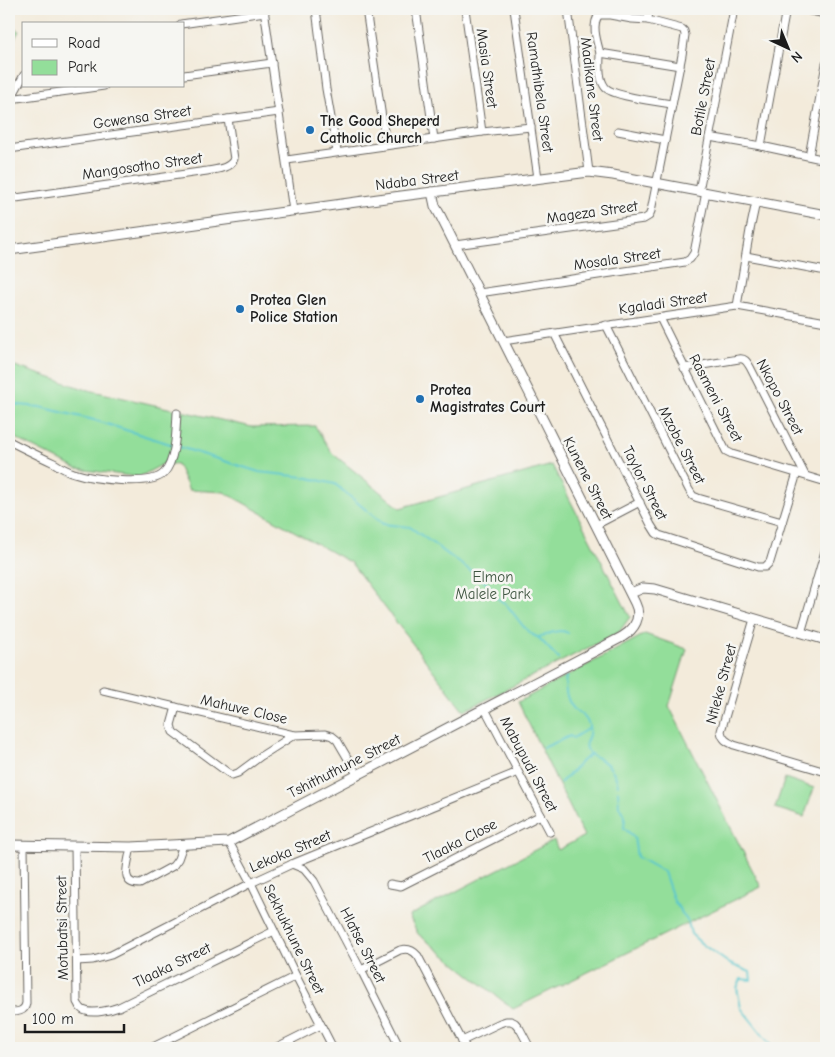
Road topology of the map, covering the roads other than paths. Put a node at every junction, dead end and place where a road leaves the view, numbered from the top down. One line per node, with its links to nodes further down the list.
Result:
1 (316, 9): 35 (street)
2 (366, 9): 32 (street)
3 (416, 9): 30 (street)
4 (465, 9): 28 (street, Masia Street)
5 (514, 9): 26 (street, Ramathibela Street)
6 (568, 9): 39 (street, Madikane Street)
7 (649, 9): 13 (street)
8 (734, 9): 29 (street, Botile Street)
9 (786, 9): 33 (street)
10 (801, 9): 12 (street)
11 (265, 10): 14 (street); 16 (street)
12 (825, 12)
13 (648, 20): 15 (street, Mageza Street); 18 (street, Mageza Street)
14 (185, 23)
15 (600, 52): 18 (street); 23 (street, Mageza Street)
16 (272, 63): 19 (street); 24 (street)
17 (826, 64): 36 (street)
18 (680, 66): 23 (street, Mageza Street)
19 (185, 75)
20 (22, 79): 22 (street)
21 (91, 88): 22 (street)
22 (10, 101)
23 (672, 104): 31 (street, Mageza Street)
24 (279, 112): 25 (street, Gcwensa Street); 37 (street)
25 (228, 119): 34 (street, Gcwensa Street); 44 (street, Mangosotho Street)
26 (531, 127): 28 (street); 40 (street, Ramathibela Street)
27 (618, 131): 31 (street)
28 (482, 132): 30 (street)
29 (709, 137): 33 (street); 42 (street, Botile Street)
30 (434, 139): 32 (street)
31 (665, 140): 41 (street, Mageza Street)
32 (386, 146): 35 (street)
33 (761, 146): 36 (street)
34 (9, 149)
35 (337, 152): 37 (street)
36 (809, 156): 38 (street)
37 (287, 160): 46 (street)
38 (826, 160)
39 (589, 172): 40 (street, Ndaba Street); 41 (street, Ndaba Street)
40 (538, 178): 43 (street, Ndaba Street)
41 (656, 183): 42 (street, Ndaba Street); 48 (street, Mageza Street)
42 (703, 191): 45 (street, Ndaba Street); 52 (street, Mosala Street)
43 (432, 192): 46 (street, Ndaba Street); 48 (street, Kunene Street)
44 (9, 199)
45 (756, 202): 47 (street, Ndaba Street); 50 (street)
46 (293, 212): 49 (street, Ndaba Street)
47 (826, 216)
48 (455, 245): 52 (street, Kunene Street)
49 (9, 250)
50 (746, 256): 51 (street); 53 (street)
51 (826, 271)
52 (479, 293): 58 (street, Kunene Street)
53 (737, 306): 54 (street, Kgaladi Street); 55 (street, Kgaladi Street)
54 (660, 318): 56 (street, Kgaladi Street); 59 (street, Rasmeni Street)
55 (826, 322)
56 (606, 325): 57 (street, Kgaladi Street); 66 (street, Mzobe Street)
57 (554, 333): 58 (street, Kgaladi Street); 65 (street, Taylor Street)
58 (503, 341): 67 (street, Kunene Street)
59 (684, 368): 62 (street, Rasmeni Street); 63 (street, Nkopo Street)
60 (178, 413): 61 (street)
61 (9, 441)
62 (797, 472): 63 (street, Rasmeni Street); 66 (street, Taylor Street)
63 (806, 475): 64 (street, Rasmeni Street)
64 (826, 482)
65 (640, 502): 66 (street, Taylor Street); 67 (street)
66 (782, 522)
67 (596, 524): 71 (street, Kunene Street)
68 (826, 548): 69 (street)
69 (816, 581): 70 (street); 73 (street)
70 (826, 584)
71 (631, 593): 72 (street); 77 (street, Tshithuthune Street)
72 (754, 619): 73 (street); 80 (street, Ntleke Street)
73 (801, 633): 74 (street)
74 (826, 640)
75 (103, 690): 76 (street, Mahuve Close)
76 (176, 707): 78 (street, Mahuve Close); 78 (street)
77 (485, 709): 79 (street, Mabupudi Street); 81 (street, Tshithuthune Street)
78 (294, 736): 81 (street, Mahuve Close)
79 (518, 772): 82 (street, Mabupudi Street); 90 (street, Lekoka Street)
80 (826, 772)
81 (358, 776): 84 (street, Tshithuthune Street)
82 (541, 815): 83 (street, Mabupudi Street); 92 (street, Tlaaka Close)
83 (550, 832)
84 (229, 842): 85 (street, Tshithuthune Street); 91 (street, Sekhukhune Street)
85 (183, 844): 89 (street, Tshithuthune Street); 89 (street)
86 (9, 845): 87 (street, Tshithuthune Street)
87 (24, 845): 88 (street, Tshithuthune Street); 98 (street)
88 (75, 846): 89 (street, Tshithuthune Street); 94 (street, Motubatsi Street)
89 (131, 847)
90 (292, 864): 91 (street, Lekoka Street); 95 (street, Hlatse Street)
91 (251, 882): 93 (street, Sekhukhune Street); 94 (street, Lekoka Street)
92 (390, 884)
93 (274, 931): 96 (street, Sekhukhune Street); 97 (street, Tlaaka Street)
94 (77, 961): 97 (street, Motubatsi Street)
95 (361, 970): 100 (street); 104 (street, Hlatse Street)
96 (296, 976): 99 (street, Sekhukhune Street); 101 (street)
97 (81, 1008)
98 (9, 1012)
99 (321, 1025): 102 (street); 103 (street, Sekhukhune Street)
100 (462, 1041): 105 (street); 106 (street)
101 (151, 1048)
102 (275, 1048)
103 (333, 1048)
104 (400, 1048)
105 (466, 1048)
106 (530, 1048)

